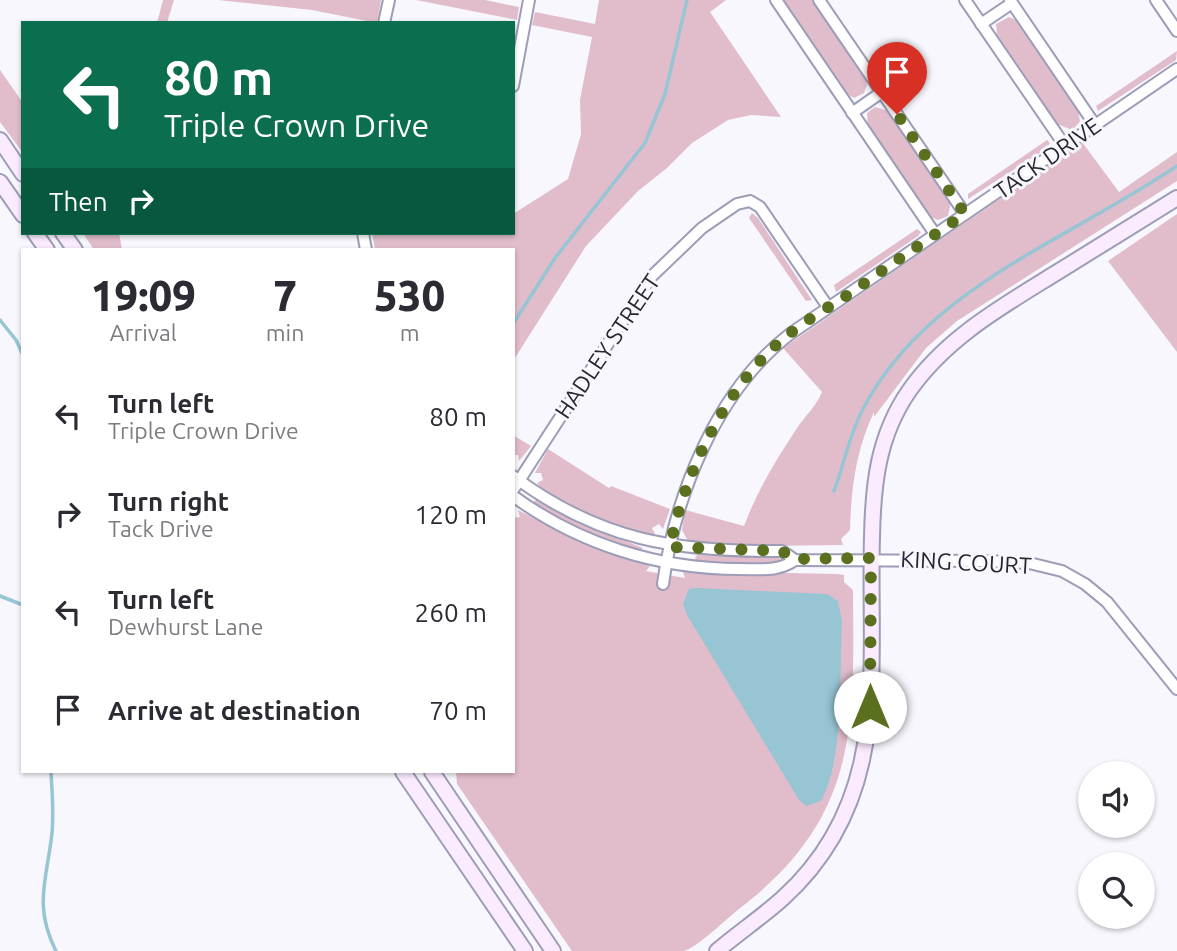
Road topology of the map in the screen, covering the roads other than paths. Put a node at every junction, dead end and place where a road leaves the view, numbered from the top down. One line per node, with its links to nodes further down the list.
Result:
1 (389, 0): 8 (street)
2 (529, 0): 12 (street)
3 (776, 0): 14 (street)
4 (819, 0): 13 (street)
5 (965, 0): 9 (street)
6 (1156, 0): 10 (street)
7 (1011, 1): 9 (street); 15 (street)
8 (384, 21)
9 (981, 24): 17 (street)
10 (1177, 31)
11 (1177, 69): 15 (street, TACK DRIVE)
12 (515, 75)
13 (882, 92): 14 (street); 22 (street)
14 (852, 113): 23 (street)
15 (1095, 125): 17 (street, TACK DRIVE)
16 (0, 140): 18 (main road)
17 (1065, 146): 22 (street, TACK DRIVE)
18 (21, 171)
19 (0, 182): 21 (main road)
20 (1177, 198): 28 (main road)
21 (21, 212)
22 (965, 214): 23 (street, TACK DRIVE)
23 (935, 234): 24 (street, TACK DRIVE)
24 (828, 307): 25 (street, HADLEY STREET); 27 (street, TACK DRIVE)
25 (515, 482): 27 (street)
26 (515, 497): 30 (street)
27 (670, 547): 29 (street); 30 (street, TACK DRIVE)
28 (871, 558): 29 (street, KING COURT); 32 (street, KING COURT); 37 (main road)
29 (795, 559): 30 (street)
30 (666, 562): 31 (street, TACK DRIVE)
31 (663, 584)
32 (1177, 689)
33 (404, 773): 35 (main road)
34 (433, 773): 36 (main road)
35 (525, 951)
36 (553, 951)
37 (717, 951)

